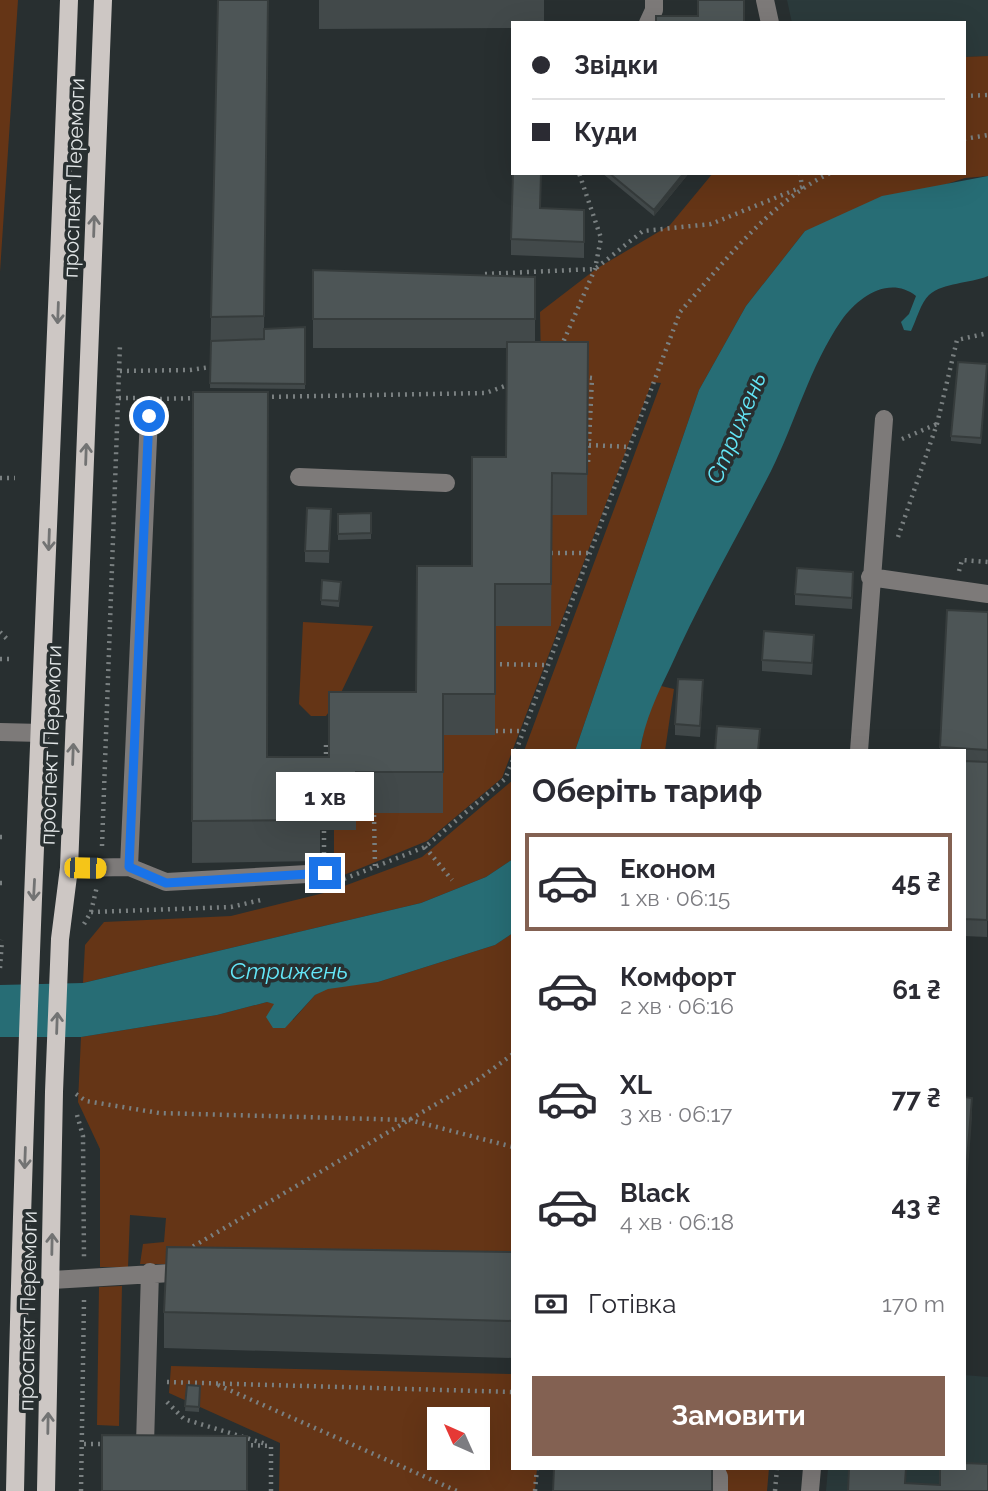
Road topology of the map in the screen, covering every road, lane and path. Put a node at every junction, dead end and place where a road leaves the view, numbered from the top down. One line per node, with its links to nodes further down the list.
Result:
1 (69, 0): 52 (main road, проспект Перемоги, one-way to 52)
2 (103, 0): 59 (main road, проспект Перемоги, one-way to 2)
3 (654, 0): 5 (street)
4 (765, 0): 6 (street)
5 (649, 21)
6 (770, 21)
7 (988, 94): 8 (path)
8 (966, 96)
9 (988, 135): 10 (path)
10 (966, 139)
11 (580, 175): 15 (path)
12 (800, 175): 14 (path)
13 (826, 175): 14 (path)
14 (802, 187): 15 (path); 31 (path)
15 (596, 269): 16 (path); 19 (path)
16 (485, 274)
17 (988, 333): 29 (path)
18 (120, 344): 21 (path)
19 (561, 349)
20 (210, 367): 21 (path)
21 (120, 371): 25 (path)
22 (578, 376): 30 (path)
23 (523, 379): 24 (path)
24 (256, 397)
25 (119, 398): 26 (path); 62 (path)
26 (202, 398)
27 (149, 416): 60 (street)
28 (884, 419): 32 (street)
29 (937, 424): 32 (path); 38 (path)
30 (589, 445): 31 (path); 33 (path)
31 (631, 447): 40 (path)
32 (882, 448): 41 (street)
33 (588, 463)
34 (299, 477): 37 (street)
35 (0, 478): 36 (path)
36 (15, 478)
37 (446, 482)
38 (897, 540)
39 (551, 553): 40 (path)
40 (591, 553): 48 (path)
41 (870, 577): 42 (street); 55 (street)
42 (988, 594)
43 (0, 632): 44 (path)
44 (9, 641)
45 (0, 659): 46 (path)
46 (9, 659)
47 (494, 664): 48 (path)
48 (548, 665): 50 (path)
49 (485, 731): 50 (path)
50 (523, 731): 54 (path)
51 (0, 732): 52 (street)
52 (42, 733): 90 (main road, проспект Перемоги, one-way to 90)
53 (326, 744): 56 (path)
54 (517, 749)
55 (859, 749)
56 (326, 768)
57 (374, 815): 61 (path)
58 (425, 847): 64 (path)
59 (69, 867): 62 (street); 77 (main road, проспект Перемоги, one-way to 59)
60 (129, 867): 62 (street); 63 (street)
61 (375, 867)
62 (100, 868): 65 (path)
63 (325, 873)
64 (452, 880)
65 (82, 928)
66 (2, 940): 67 (path)
67 (0, 968)
68 (511, 1055): 71 (path)
69 (73, 1101): 71 (path)
70 (76, 1113): 76 (path)
71 (410, 1120): 72 (path); 73 (path)
72 (511, 1146)
73 (186, 1251)
74 (150, 1272): 75 (street); 76 (street); 78 (street)
75 (206, 1272)
76 (85, 1279): 77 (street); 81 (path)
77 (52, 1280): 91 (main road, проспект Перемоги, one-way to 77)
78 (146, 1381): 79 (path); 83 (street); 85 (path)
79 (215, 1383): 80 (path); 94 (path)
80 (511, 1392)
81 (84, 1444): 82 (path); 92 (path)
82 (108, 1444)
83 (145, 1444)
84 (233, 1445): 85 (path)
85 (271, 1446): 93 (path)
86 (537, 1470): 95 (path)
87 (716, 1470): 96 (street)
88 (777, 1470): 97 (path)
89 (812, 1470): 98 (street)
90 (15, 1491)
91 (46, 1491)
92 (81, 1491)
93 (271, 1491)
94 (457, 1491)
95 (535, 1491)
96 (719, 1491)
97 (775, 1491)
98 (810, 1491)

